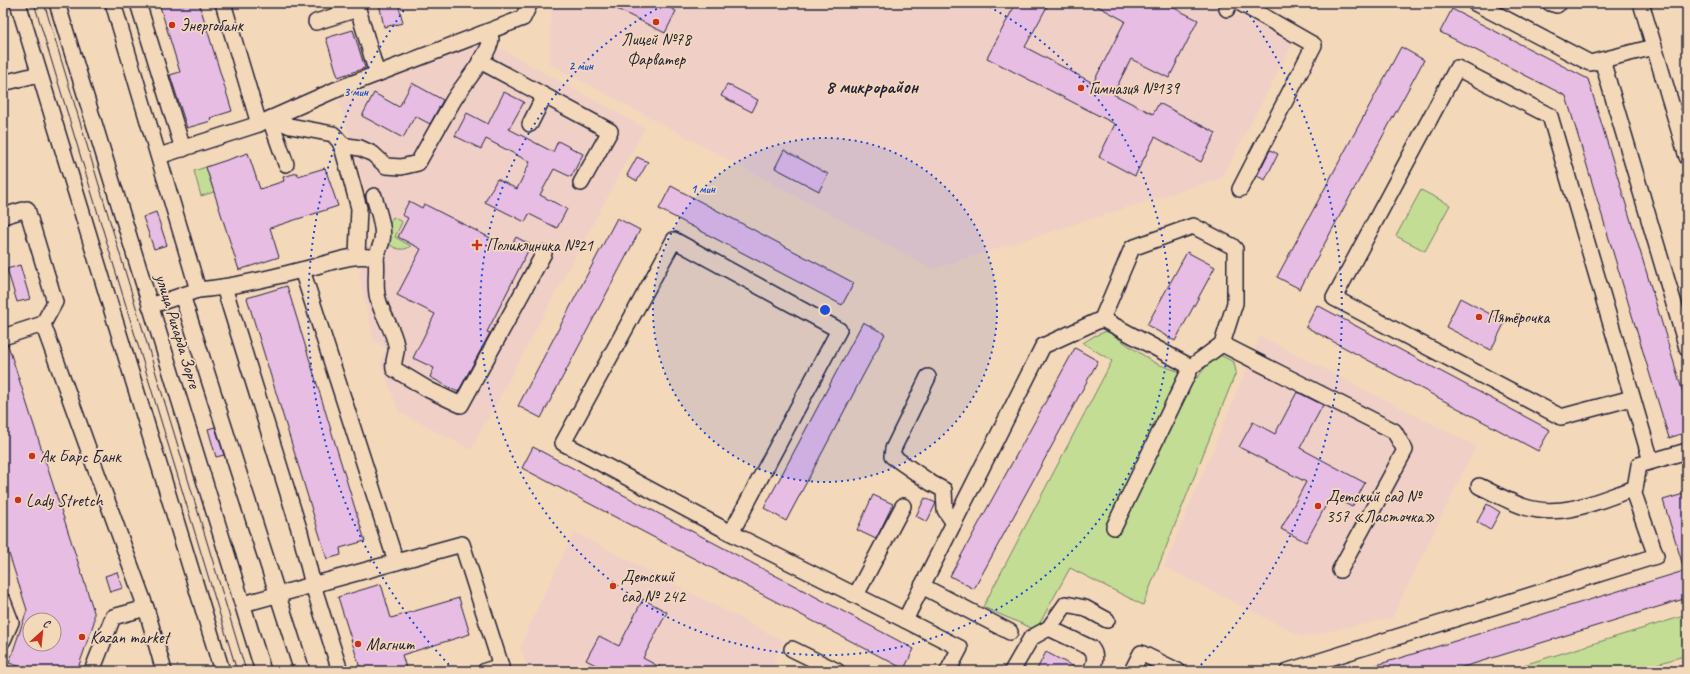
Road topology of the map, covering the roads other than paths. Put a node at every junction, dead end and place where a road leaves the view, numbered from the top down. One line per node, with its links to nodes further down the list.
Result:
1 (18, 3): 17 (street)
2 (57, 3): 39 (street, улица Рихарда Зорге)
3 (113, 3): 25 (street)
4 (138, 3): 24 (street)
5 (223, 3): 21 (street)
6 (530, 3): 13 (street)
7 (1475, 3): 15 (street)
8 (1550, 3): 9 (street)
9 (1559, 3)
10 (1641, 3): 14 (street)
11 (1232, 5): 29 (street)
12 (316, 22): 18 (street)
13 (482, 34): 16 (street); 18 (street)
14 (1654, 47): 15 (street); 26 (street)
15 (1602, 60): 44 (street)
16 (480, 61): 20 (street); 23 (street)
17 (39, 74): 19 (street); 73 (street)
18 (377, 74): 21 (street)
19 (3, 83)
20 (544, 96): 22 (street); 28 (street)
21 (267, 120): 23 (street); 24 (street); 27 (street)
22 (530, 124)
23 (341, 145): 33 (street)
24 (183, 148): 25 (street)
25 (159, 156): 37 (street)
26 (1687, 157)
27 (286, 164)
28 (581, 183)
29 (1240, 188)
30 (374, 196): 34 (street)
31 (3, 216): 41 (street)
32 (544, 253): 34 (street)
33 (357, 256): 34 (street); 35 (street)
34 (376, 258)
35 (302, 270): 36 (street); 56 (street)
36 (224, 288): 37 (street); 58 (street)
37 (198, 290): 38 (street)
38 (182, 296): 39 (street); 60 (street)
39 (150, 306): 63 (street, улица Рихарда Зорге)
40 (1102, 319): 43 (street); 45 (street); 53 (street)
41 (43, 324): 42 (street); 64 (street)
42 (3, 337)
43 (1222, 344): 45 (street); 57 (street)
44 (1687, 348)
45 (1191, 367): 54 (street)
46 (928, 377): 53 (street)
47 (1632, 398): 47 (street); 49 (street)
48 (1687, 451): 49 (street)
49 (1650, 461): 51 (street)
50 (1479, 486): 51 (street)
51 (1635, 488): 84 (street)
52 (903, 506): 61 (street)
53 (954, 523): 59 (street)
54 (1114, 527)
55 (731, 533): 55 (street); 61 (street)
56 (396, 562): 58 (street); 77 (street)
57 (1340, 570)
58 (313, 585): 60 (street); 76 (street)
59 (922, 586): 65 (street); 68 (street)
60 (277, 595): 63 (street); 75 (street)
61 (856, 595): 65 (street)
62 (3, 601): 69 (street)
63 (243, 604): 74 (street, улица Рихарда Зорге)
64 (146, 608): 71 (street); 72 (street)
65 (905, 620): 79 (street)
66 (1107, 620): 67 (street)
67 (1050, 628): 80 (street); 81 (street)
68 (1010, 632)
69 (3, 640)
70 (792, 649): 78 (street)
71 (92, 671)
72 (164, 671)
73 (222, 671)
74 (263, 671)
75 (302, 671)
76 (340, 671)
77 (485, 671)
78 (837, 671)
79 (948, 671)
80 (1012, 671)
81 (1092, 671)
82 (1132, 671): 83 (street)
83 (1178, 671)
84 (1288, 671)

